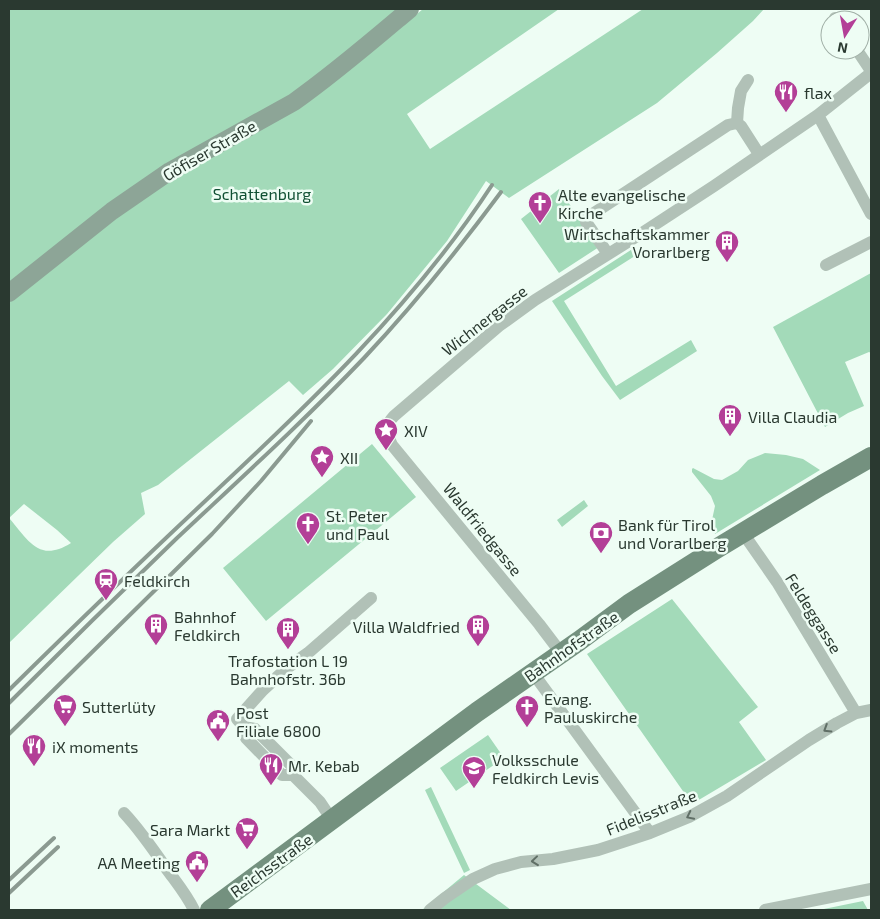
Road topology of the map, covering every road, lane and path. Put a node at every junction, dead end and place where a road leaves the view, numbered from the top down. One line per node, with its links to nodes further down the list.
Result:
1 (410, 9): 12 (main road, Göfiser Straße)
2 (863, 60): 3 (street)
3 (871, 72): 5 (street, Wichnergasse)
4 (748, 80): 6 (street)
5 (818, 114): 7 (street, Wichnergasse); 8 (street)
6 (737, 123): 7 (street); 10 (street)
7 (759, 154): 10 (street, Wichnergasse)
8 (871, 214)
9 (871, 242): 11 (street)
10 (608, 254): 13 (street, Wichnergasse)
11 (826, 265)
12 (9, 292)
13 (388, 423): 17 (street, Waldfriedgasse)
14 (871, 457): 15 (main road, Bahnhofstraße)
15 (743, 533): 17 (main road, Bahnhofstraße); 20 (street, Feldeggasse)
16 (371, 598): 22 (street)
17 (561, 653): 18 (main road, Bahnhofstraße)
18 (533, 673): 22 (main road, Bahnhofstraße); 23 (street)
19 (871, 710): 20 (street, Fidelisstraße)
20 (856, 713): 23 (street, Fidelisstraße, one-way to 23)
21 (124, 813): 25 (street)
22 (332, 820): 26 (main road, Reichsstraße)
23 (650, 833): 27 (street, Fidelisstraße, one-way to 27)
24 (871, 889): 28 (street)
25 (194, 910)
26 (210, 910)
27 (430, 910)
28 (765, 910)

